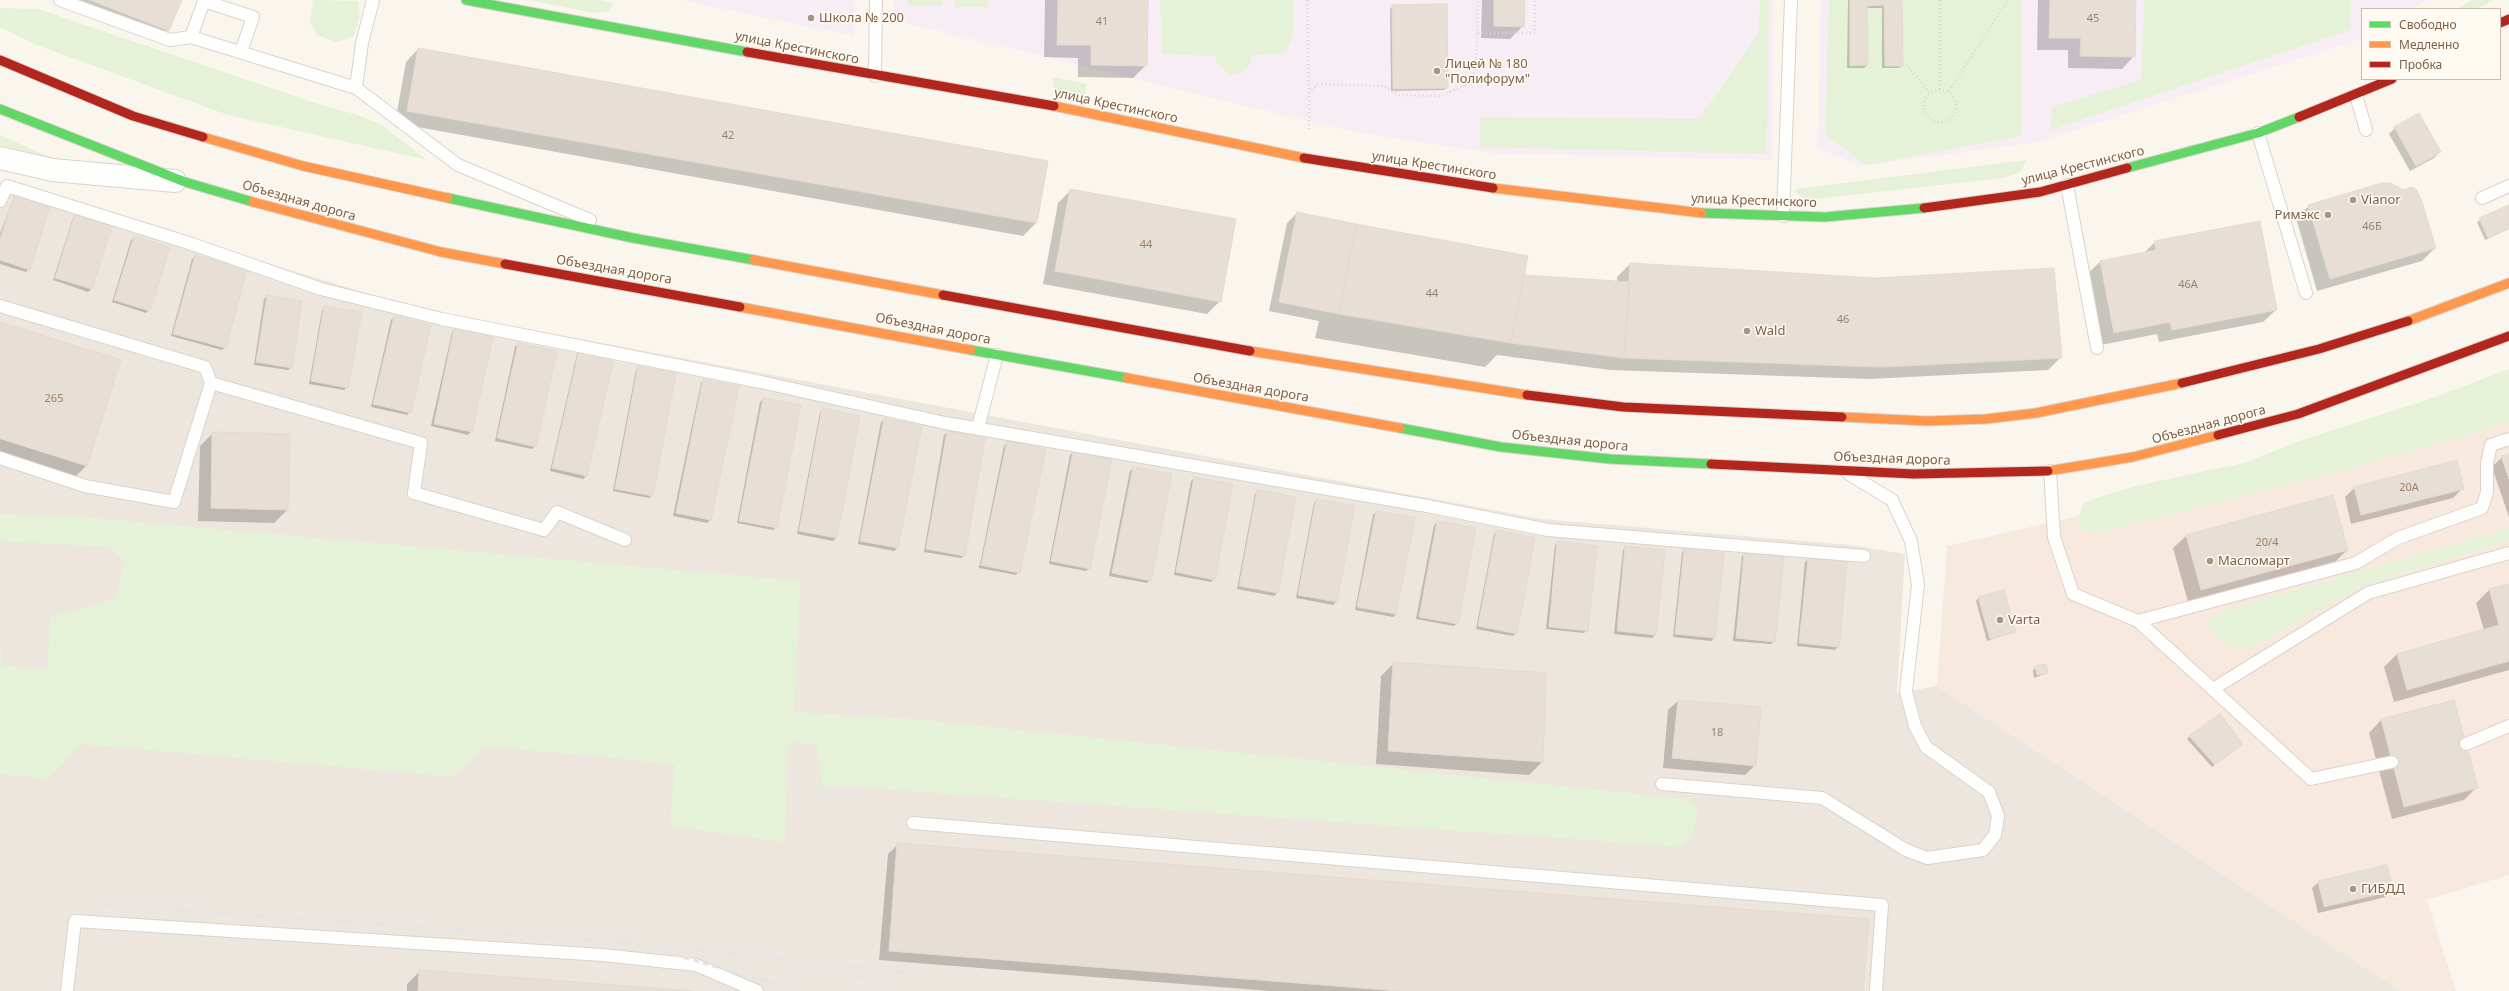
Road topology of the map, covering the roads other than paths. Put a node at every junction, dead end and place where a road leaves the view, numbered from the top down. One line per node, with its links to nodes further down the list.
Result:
1 (60, 0): 7 (lane)
2 (372, 0): 12 (lane)
3 (466, 0): 10 (main road, улица Крестинского)
4 (876, 0): 10 (lane)
5 (1791, 0): 23 (lane)
6 (202, 1): 7 (lane); 8 (lane)
7 (191, 37): 8 (lane)
8 (241, 52): 12 (lane)
9 (0, 60): 24 (main road)
10 (875, 76): 23 (main road, улица Крестинского)
11 (2390, 80): 13 (main road, улица Крестинского)
12 (356, 88): 24 (lane)
13 (2356, 95): 15 (lane); 16 (main road, улица Крестинского)
14 (0, 109): 18 (main road, Объездная дорога)
15 (2366, 130)
16 (2258, 132): 19 (main road, улица Крестинского); 26 (lane)
17 (0, 158): 18 (street)
18 (185, 182): 30 (main road, Объездная дорога)
19 (2067, 185): 23 (main road, улица Крестинского); 29 (lane)
20 (2509, 186): 21 (lane)
21 (2482, 198)
22 (0, 201): 32 (lane)
23 (1783, 216)
24 (633, 238): 25 (main road)
25 (2509, 283)
26 (2306, 293)
27 (0, 306): 31 (lane)
28 (2509, 336): 36 (main road, Объездная дорога)
29 (2097, 348)
30 (997, 354): 32 (lane); 35 (main road, Объездная дорога)
31 (211, 383): 34 (lane); 37 (lane)
32 (978, 428): 39 (lane)
33 (2509, 439): 40 (lane)
34 (0, 458)
35 (1843, 471): 36 (main road, Объездная дорога); 45 (lane)
36 (2050, 471): 40 (lane)
37 (625, 540)
38 (2509, 553): 41 (lane)
39 (1864, 556)
40 (2138, 620): 41 (lane)
41 (2213, 689): 44 (lane)
42 (2509, 726): 43 (lane)
43 (2466, 744)
44 (2392, 762)
45 (1662, 784)
46 (913, 823): 49 (lane)
47 (67, 991): 48 (lane)
48 (757, 991)
49 (1876, 991)

